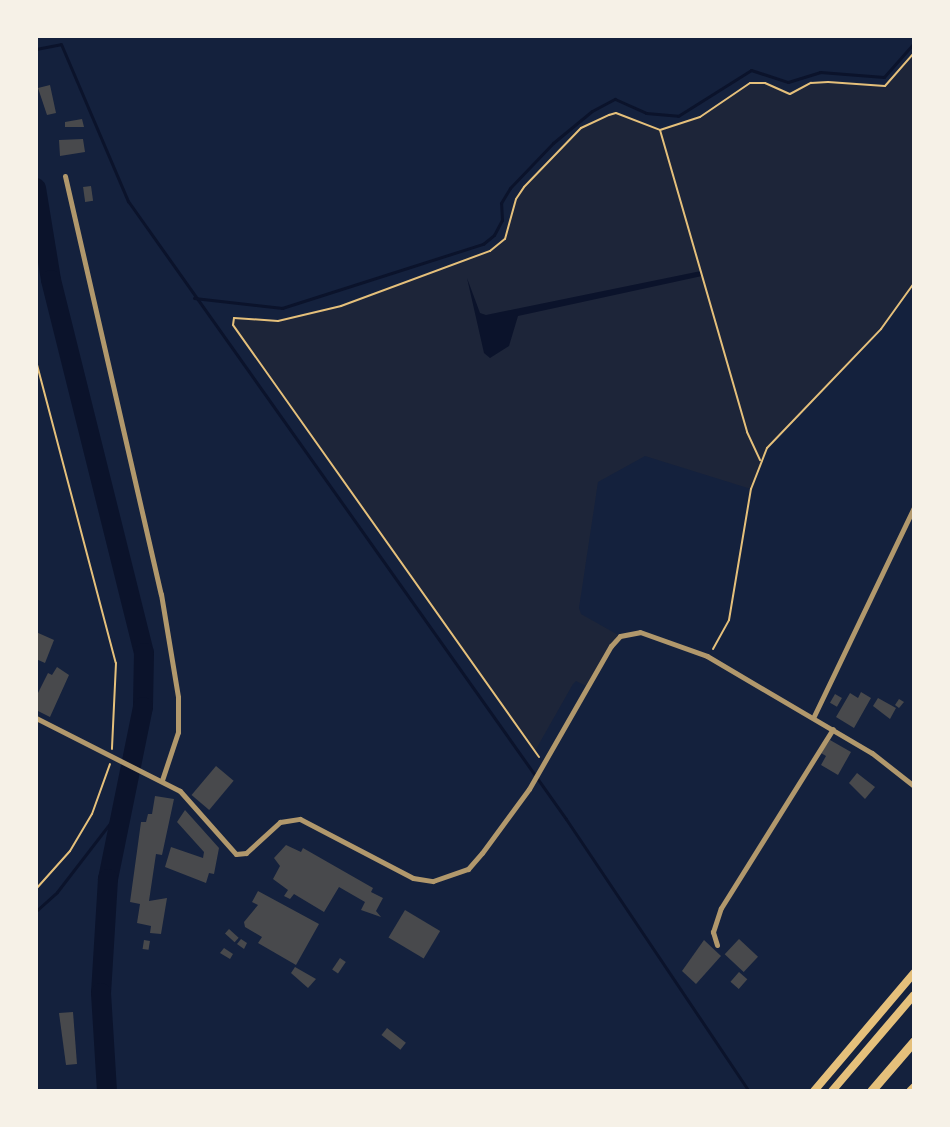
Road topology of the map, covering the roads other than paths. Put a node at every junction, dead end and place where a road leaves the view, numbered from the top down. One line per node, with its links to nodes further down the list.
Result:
1 (65, 176): 6 (street)
2 (914, 507): 3 (street)
3 (814, 716): 5 (street); 6 (street)
4 (36, 718): 6 (street)
5 (833, 729): 7 (street); 8 (street)
6 (162, 780)
7 (914, 786)
8 (717, 945)
9 (914, 973): 13 (highway)
10 (914, 995): 14 (highway)
11 (914, 1041): 15 (highway)
12 (914, 1087): 16 (highway)
13 (814, 1091)
14 (832, 1091)
15 (871, 1091)
16 (910, 1091)

